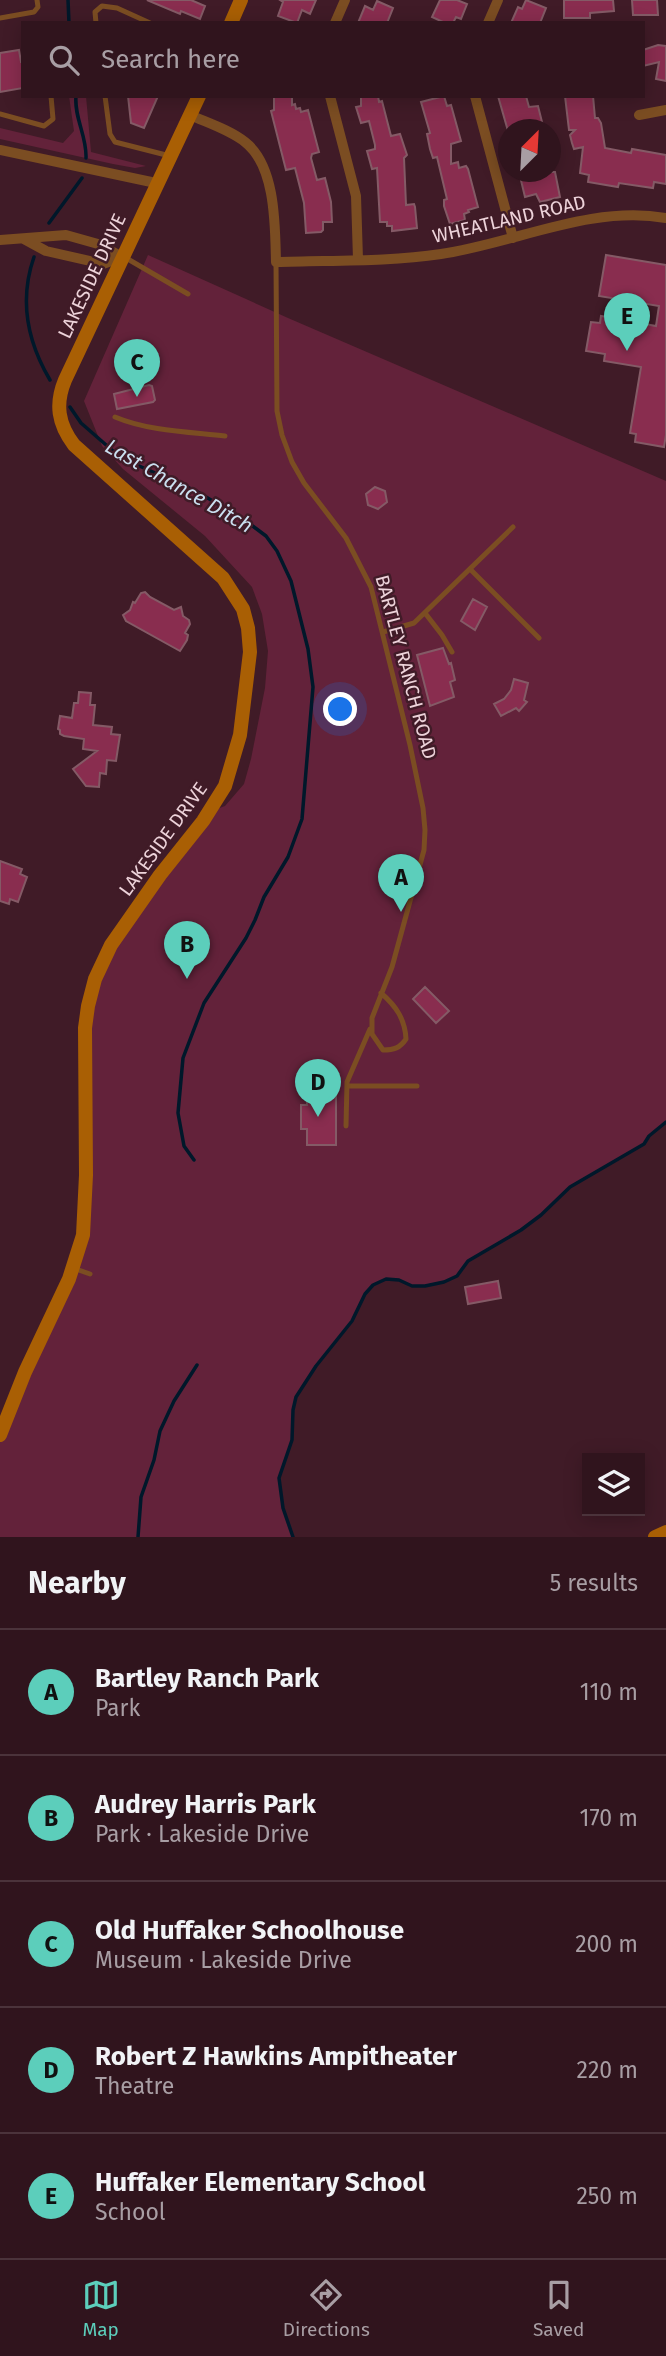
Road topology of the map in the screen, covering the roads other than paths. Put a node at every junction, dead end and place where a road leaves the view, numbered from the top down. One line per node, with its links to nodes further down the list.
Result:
1 (37, 0): 5 (lane)
2 (241, 0): 8 (street)
3 (345, 0): 9 (street)
4 (498, 0): 10 (street)
5 (0, 18)
6 (96, 21): 7 (lane)
7 (146, 21)
8 (232, 21)
9 (336, 21)
10 (489, 21)
11 (51, 98): 17 (lane)
12 (105, 98): 21 (lane)
13 (197, 98): 18 (street, LAKESIDE DRIVE)
14 (330, 98): 28 (street)
15 (476, 98): 24 (street)
16 (666, 110): 19 (street)
17 (0, 114)
18 (190, 115): 21 (street, LAKESIDE DRIVE); 29 (street, BARTLEY RANCH ROAD)
19 (639, 115)
20 (0, 150): 22 (street)
21 (170, 156): 22 (street, LAKESIDE DRIVE)
22 (156, 183): 27 (street, LAKESIDE DRIVE)
23 (666, 218): 24 (street, WHEATLAND ROAD)
24 (513, 238): 28 (street, WHEATLAND ROAD)
25 (24, 239): 26 (street); 27 (street); 27 (street)
26 (0, 240)
27 (122, 257): 30 (lane); 44 (street, LAKESIDE DRIVE)
28 (358, 260): 29 (street, WHEATLAND ROAD)
29 (276, 262): 36 (lane, BARTLEY RANCH ROAD)
30 (188, 294)
31 (115, 417): 32 (lane)
32 (225, 436)
33 (513, 527): 34 (lane)
34 (470, 569): 35 (lane); 37 (lane)
35 (425, 613): 36 (lane); 38 (lane)
36 (383, 632): 39 (lane, BARTLEY RANCH ROAD)
37 (539, 638)
38 (452, 652)
39 (381, 993): 40 (lane, BARTLEY RANCH ROAD); 40 (lane)
40 (371, 1027): 41 (lane, BARTLEY RANCH ROAD)
41 (347, 1086): 42 (lane); 43 (lane)
42 (417, 1086)
43 (346, 1126)
44 (73, 1268): 45 (lane); 46 (street, LAKESIDE DRIVE)
45 (90, 1275)
46 (0, 1435)
47 (666, 1532): 48 (street)
48 (655, 1537)

